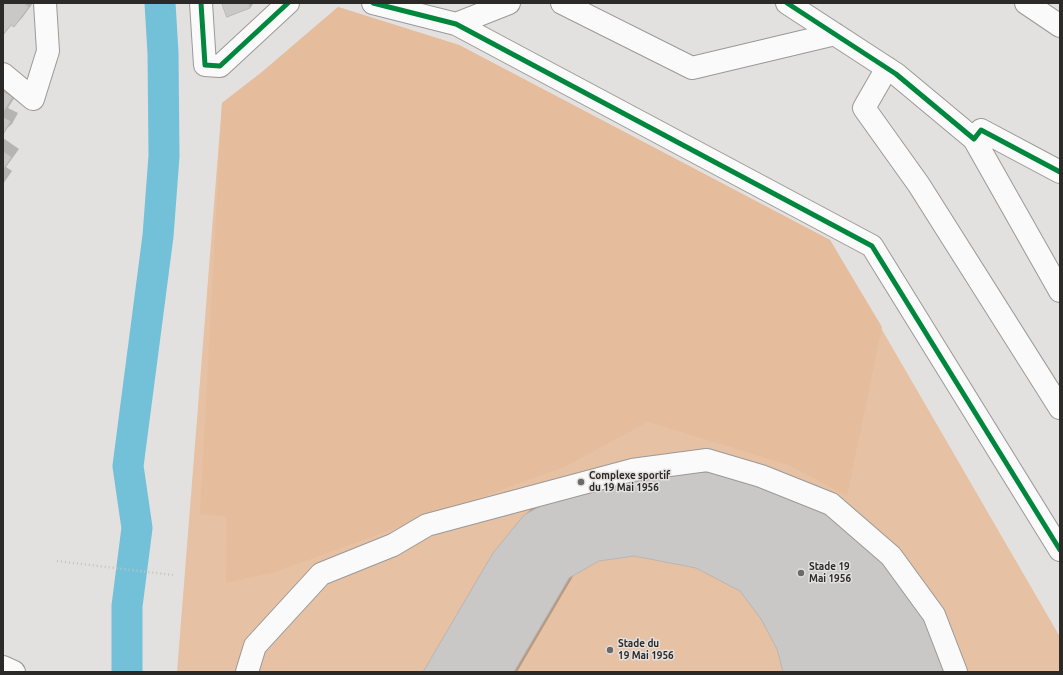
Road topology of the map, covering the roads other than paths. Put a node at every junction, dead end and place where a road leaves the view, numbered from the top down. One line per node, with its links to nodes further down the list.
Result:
1 (45, 3): 13 (street)
2 (201, 3): 3 (street)
3 (288, 3)
4 (373, 3): 9 (street)
5 (509, 3): 9 (street)
6 (562, 3): 11 (street)
7 (787, 3): 11 (street)
8 (1026, 3): 10 (street)
9 (456, 24): 18 (street)
10 (1060, 26)
11 (835, 34): 12 (street)
12 (887, 68): 14 (street); 17 (street)
13 (3, 74)
14 (974, 139): 15 (street); 16 (street)
15 (1060, 172)
16 (1060, 290)
17 (1060, 408)
18 (1060, 550)
19 (3, 667): 20 (street)
20 (14, 672)
21 (248, 672): 22 (street)
22 (956, 672)

